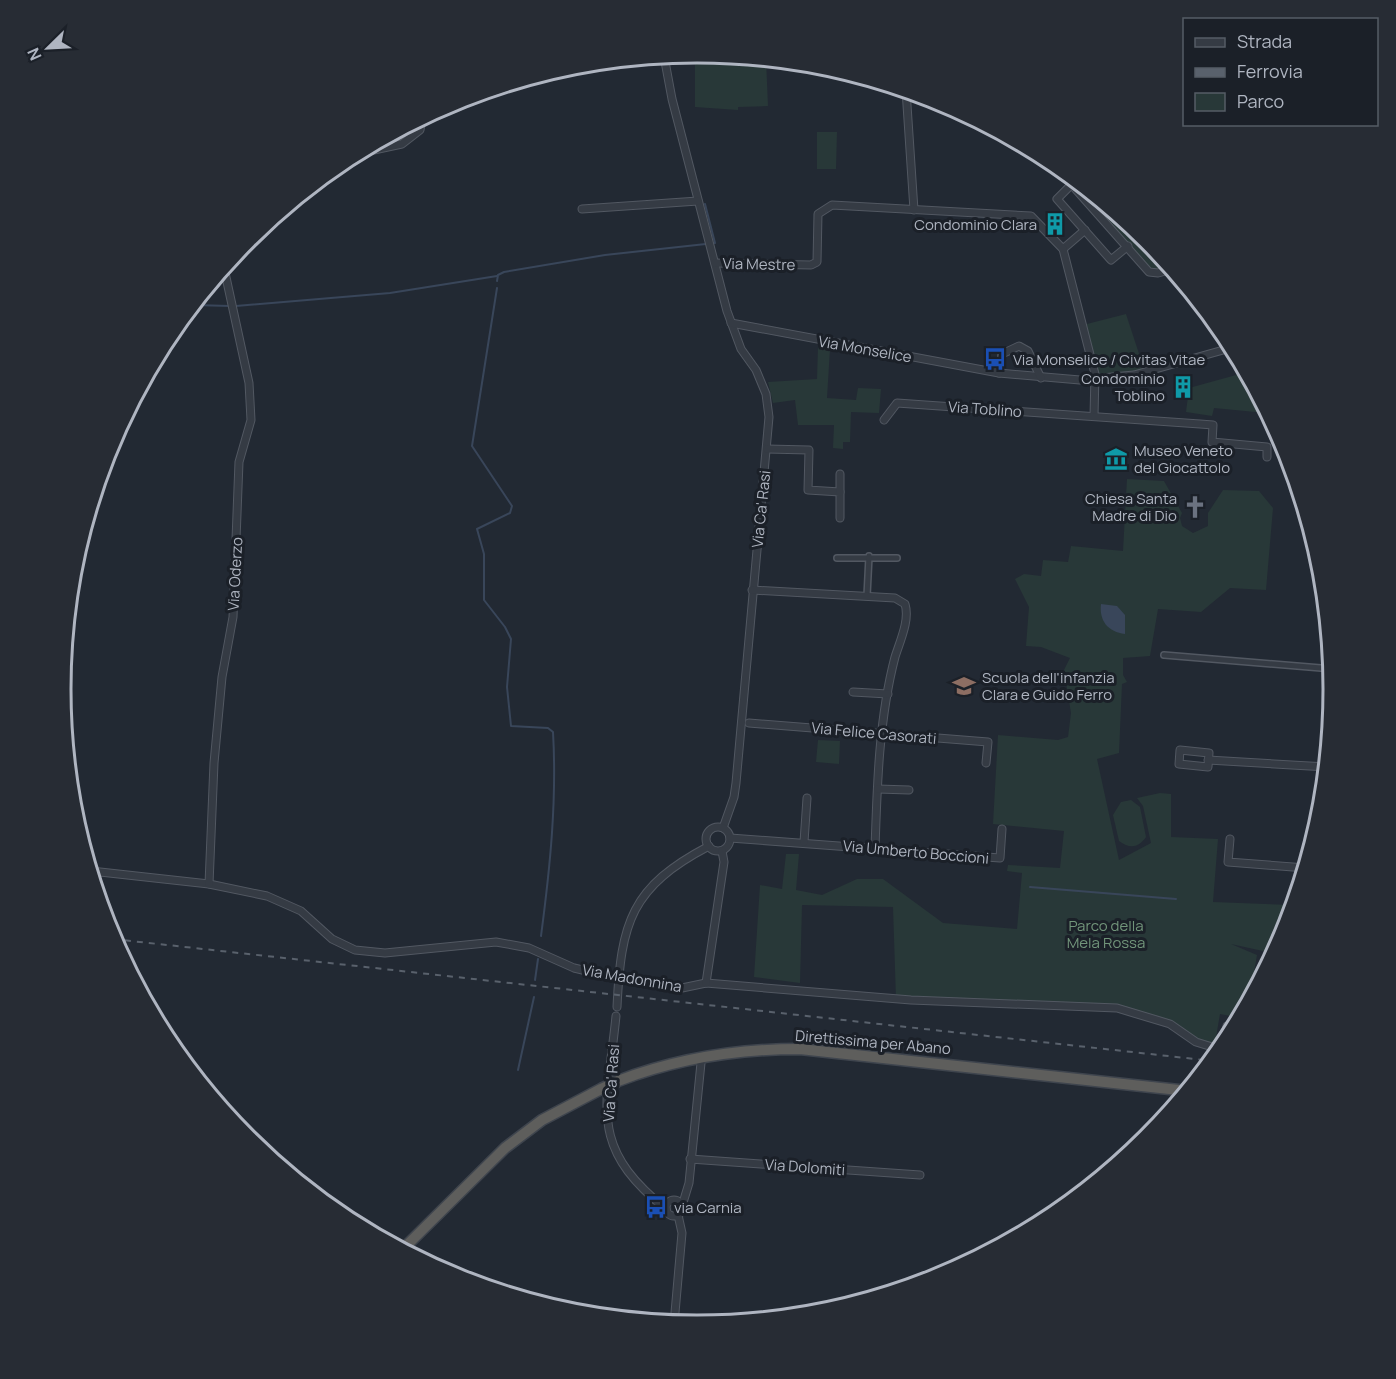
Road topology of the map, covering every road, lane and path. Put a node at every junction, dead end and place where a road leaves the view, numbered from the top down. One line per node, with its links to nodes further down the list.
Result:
1 (666, 64): 7 (street, Via Ca' Rasi)
2 (907, 99): 9 (street)
3 (420, 128): 4 (street)
4 (384, 148)
5 (1070, 186): 10 (street)
6 (1080, 193): 11 (street)
7 (698, 201): 8 (street); 13 (street, Via Ca' Rasi)
8 (582, 208)
9 (914, 210): 12 (street, Via Mestre); 13 (street, Via Mestre)
10 (1085, 230): 11 (street); 12 (street)
11 (1128, 246): 14 (street)
12 (1063, 249): 20 (street)
13 (715, 263): 16 (street, Via Ca' Rasi)
14 (1165, 271)
15 (226, 277): 56 (street, Via Oderzo)
16 (731, 323): 18 (street, Via Monselice); 23 (street, Via Ca' Rasi)
17 (1224, 350): 20 (street, Via Monselice)
18 (999, 373): 19 (street, Via Monselice); 19 (street)
19 (1041, 378): 20 (street, Via Monselice)
20 (1095, 379): 21 (street)
21 (1094, 416): 22 (street, Via Toblino); 24 (street, Via Toblino)
22 (884, 420)
23 (767, 449): 26 (street); 31 (street, Via Ca' Rasi)
24 (1267, 457)
25 (840, 474): 26 (street)
26 (840, 492): 27 (street)
27 (840, 518)
28 (869, 556): 29 (street); 30 (street); 32 (street)
29 (837, 558)
30 (897, 558)
31 (752, 590): 32 (street); 37 (street, Via Ca' Rasi)
32 (867, 596): 36 (street)
33 (1164, 655): 34 (street)
34 (1323, 668)
35 (853, 692): 36 (street)
36 (888, 694): 39 (street)
37 (740, 723): 38 (street, Via Felice Casorati); 46 (street, Via Ca' Rasi)
38 (749, 723): 39 (street, Via Felice Casorati)
39 (883, 733): 41 (street, Via Felice Casorati); 43 (street)
40 (1208, 760): 40 (street); 42 (street)
41 (986, 763)
42 (1319, 767)
43 (878, 789): 44 (street); 52 (street)
44 (909, 790)
45 (807, 798): 50 (street)
46 (723, 828): 48 (street); 51 (street, Via Ca' Rasi)
47 (1002, 829): 52 (street, Via Umberto Boccioni)
48 (730, 838): 50 (street, Via Umberto Boccioni); 53 (street)
49 (1230, 839): 54 (street)
50 (804, 842): 52 (street, Via Umberto Boccioni)
51 (708, 846): 53 (street); 58 (street, Via Ca' Rasi)
52 (874, 849)
53 (722, 851): 57 (street)
54 (1298, 867)
55 (99, 872): 56 (street, Via Madonnina)
56 (209, 884): 57 (street, Via Madonnina, bridge)
57 (706, 983): 60 (street, Via Madonnina)
58 (617, 1007)
59 (616, 1016): 65 (street, Via Ca' Rasi)
60 (1212, 1047)
61 (701, 1063): 63 (street)
62 (1180, 1090): 66 (highway, Direttissima per Abano, bridge)
63 (690, 1159): 64 (street, Via Dolomiti); 65 (street)
64 (920, 1175)
65 (674, 1208): 67 (street)
66 (408, 1244)
67 (675, 1315)

